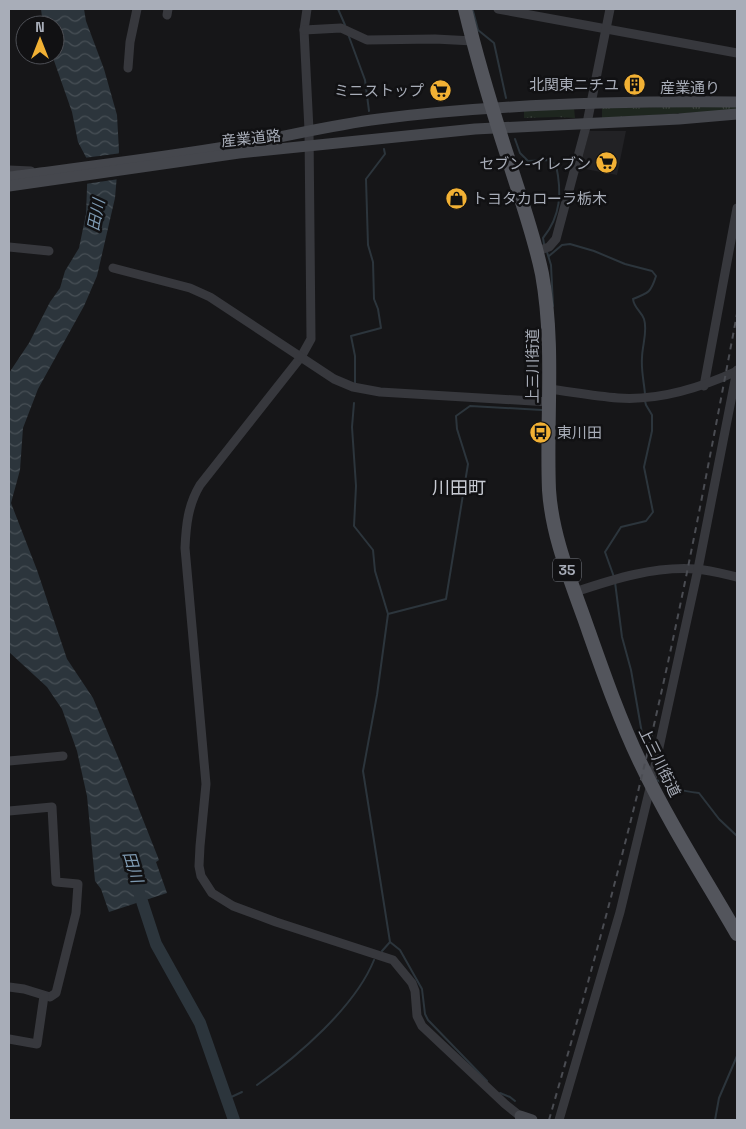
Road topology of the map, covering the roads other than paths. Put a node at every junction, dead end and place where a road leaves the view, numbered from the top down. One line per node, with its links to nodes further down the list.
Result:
1 (137, 9): 11 (street)
2 (307, 9): 8 (street)
3 (465, 9): 9 (main road, 上三川街道 / 35)
4 (498, 9): 6 (street)
5 (610, 9): 7 (street)
6 (530, 12): 7 (street)
7 (606, 29): 10 (street); 13 (street)
8 (304, 30): 9 (street); 18 (street)
9 (472, 41): 14 (main road, 上三川街道 / 35)
10 (737, 53)
11 (128, 68)
12 (737, 102): 13 (street, 産業通り)
13 (592, 104): 14 (street, 産業通り); 16 (street)
14 (493, 109): 17 (main road, 上三川街道 / 35); 18 (street, 産業道路)
15 (737, 114): 16 (street, 産業通り)
16 (587, 123): 17 (street, 産業通り); 29 (street)
17 (498, 127): 19 (street, 産業道路); 29 (main road, 上三川街道 / 35)
18 (309, 130): 19 (street); 20 (street, 産業道路)
19 (309, 147): 20 (street, 産業道路); 31 (street)
20 (130, 164): 22 (street, 産業道路)
21 (9, 170): 22 (street)
22 (47, 176): 23 (street, 産業道路); 24 (street, 産業道路); 25 (street)
23 (9, 177)
24 (9, 186)
25 (9, 191)
26 (737, 208): 33 (street)
27 (9, 247): 28 (street)
28 (49, 251)
29 (537, 251): 34 (main road, 上三川街道 / 35)
30 (113, 268): 31 (street)
31 (301, 357): 34 (street); 46 (street)
32 (737, 370): 33 (street); 35 (street)
33 (704, 386): 34 (street)
34 (549, 396): 37 (main road, 上三川街道 / 35)
35 (698, 569): 36 (street); 37 (street); 40 (street)
36 (737, 577)
37 (575, 592): 40 (main road, 上三川街道 / 35)
38 (62, 756): 39 (street)
39 (9, 761)
40 (651, 784): 42 (main road, 上三川街道 / 35); 48 (street)
41 (9, 811): 44 (street)
42 (737, 934)
43 (9, 986): 44 (street)
44 (44, 996): 45 (street)
45 (9, 1039)
46 (521, 1118): 47 (street)
47 (532, 1120)
48 (559, 1120)

